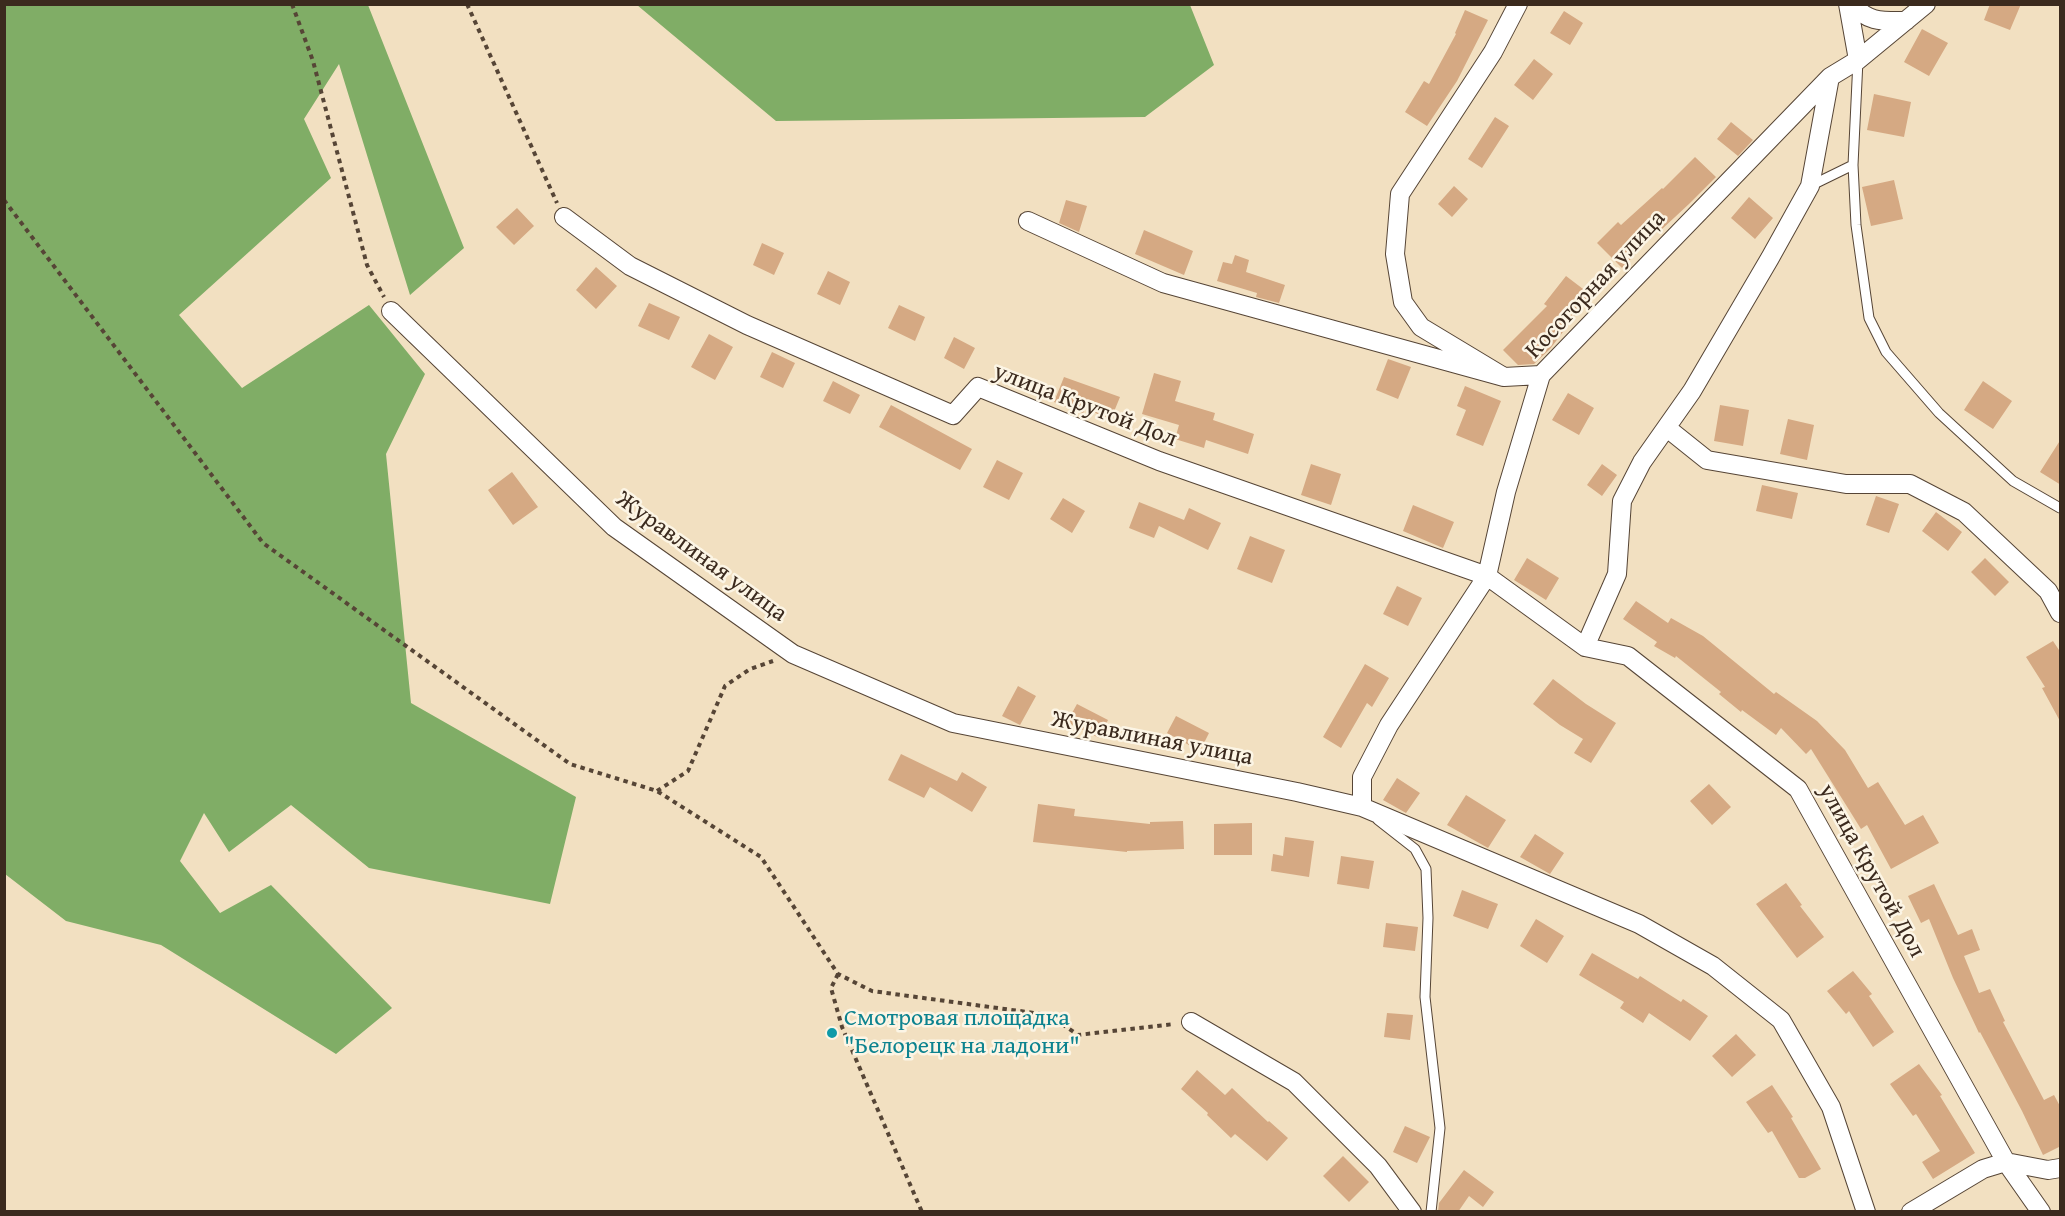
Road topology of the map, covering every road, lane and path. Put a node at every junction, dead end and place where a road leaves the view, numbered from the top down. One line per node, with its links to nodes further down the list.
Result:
1 (292, 4): 15 (path)
2 (467, 4): 13 (path)
3 (1518, 4): 17 (street)
4 (1848, 4): 8 (street)
5 (1853, 4): 7 (street)
6 (1926, 4): 7 (street, Косогорная улица)
7 (1906, 21): 8 (street, Косогорная улица)
8 (1858, 60): 9 (street, Косогорная улица); 10 (lane)
9 (1830, 76): 11 (street); 16 (street, Косогорная улица)
10 (1853, 165): 11 (lane); 19 (lane)
11 (1810, 186): 18 (street)
12 (4, 200): 24 (path)
13 (564, 218): 20 (street, улица Крутой Дол)
14 (1028, 221): 17 (street, Косогорная улица)
15 (391, 311): 23 (street, Журавлиная улица)
16 (1541, 375): 17 (street, Косогорная улица); 20 (street, Косогорная улица)
17 (1504, 376)
18 (1667, 428): 21 (street); 22 (street)
19 (2061, 508)
20 (1486, 576): 22 (street, улица Крутой Дол); 25 (street)
21 (2061, 613)
22 (1585, 647): 28 (street, улица Крутой Дол)
23 (793, 654): 24 (path); 25 (street, Журавлиная улица)
24 (657, 790): 26 (path)
25 (1362, 807): 32 (lane); 33 (street, Журавлиная улица)
26 (838, 974): 27 (path); 30 (path)
27 (1191, 1022): 31 (street)
28 (2006, 1162): 29 (street); 34 (street); 35 (street, улица Крутой Дол)
29 (2061, 1168)
30 (922, 1212)
31 (1412, 1212)
32 (1431, 1212)
33 (1866, 1212)
34 (1911, 1212)
35 (2041, 1212)

